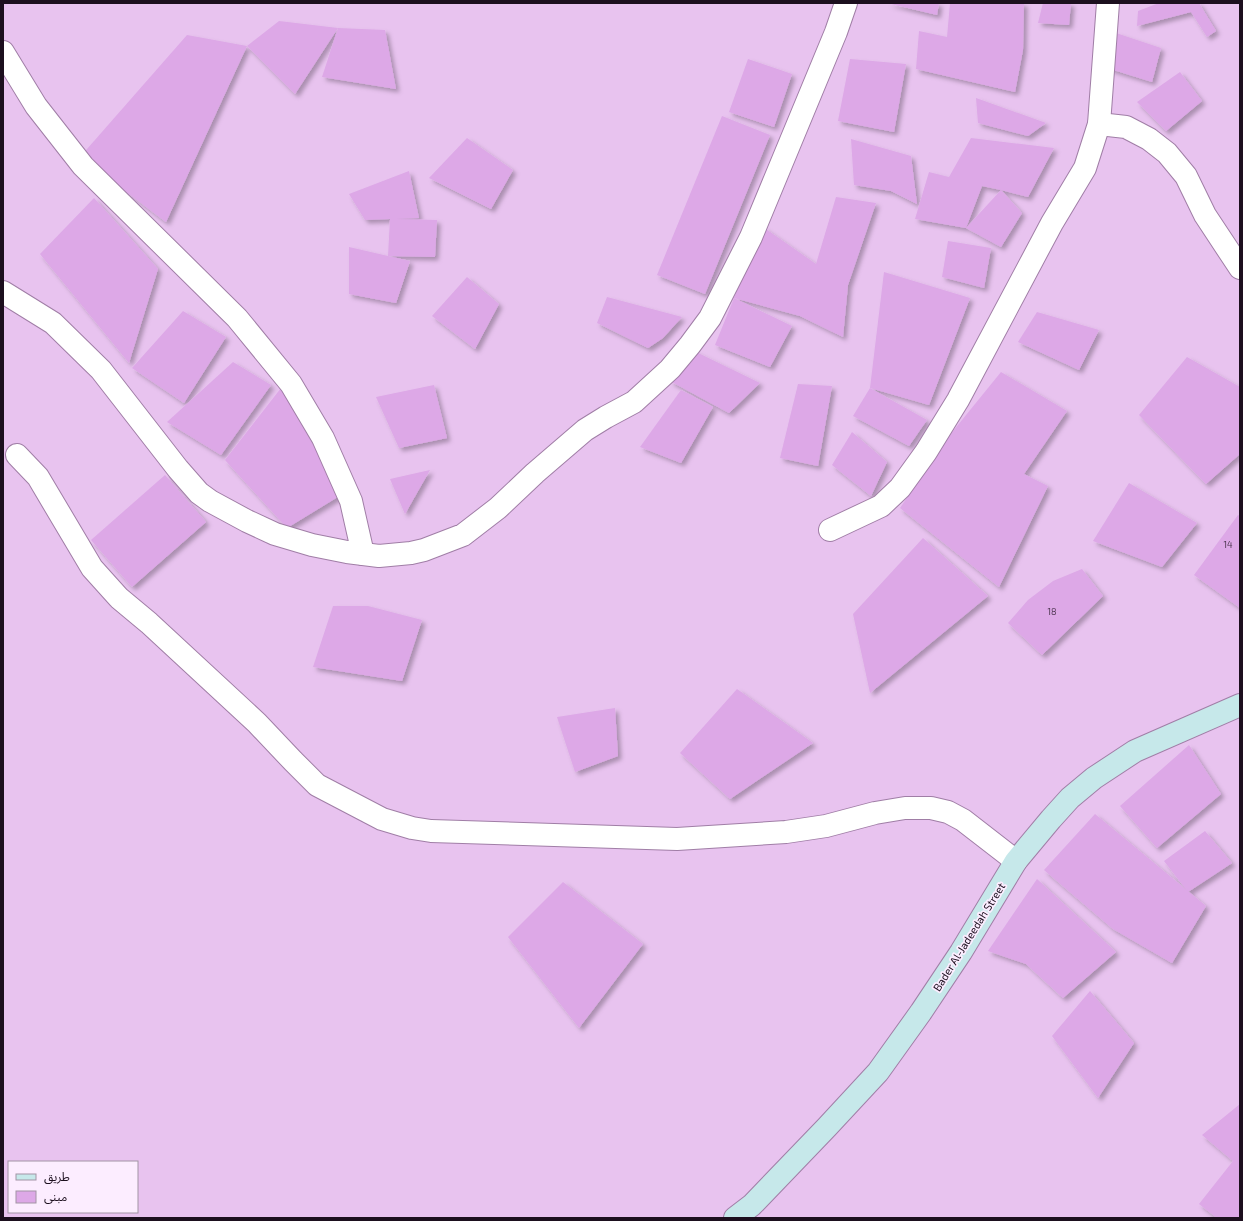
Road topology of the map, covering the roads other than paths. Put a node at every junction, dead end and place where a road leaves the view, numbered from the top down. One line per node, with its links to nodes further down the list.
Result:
1 (846, 3): 9 (street)
2 (1108, 3): 4 (street)
3 (3, 52): 9 (street)
4 (1099, 124): 5 (street); 8 (street)
5 (1240, 268)
6 (3, 292): 9 (street)
7 (17, 455): 11 (street)
8 (830, 530)
9 (363, 554)
10 (1240, 705): 11 (main road, Bader Al-Jadeedah Street)
11 (1016, 861): 12 (main road, Bader Al-Jadeedah Street)
12 (735, 1218)

